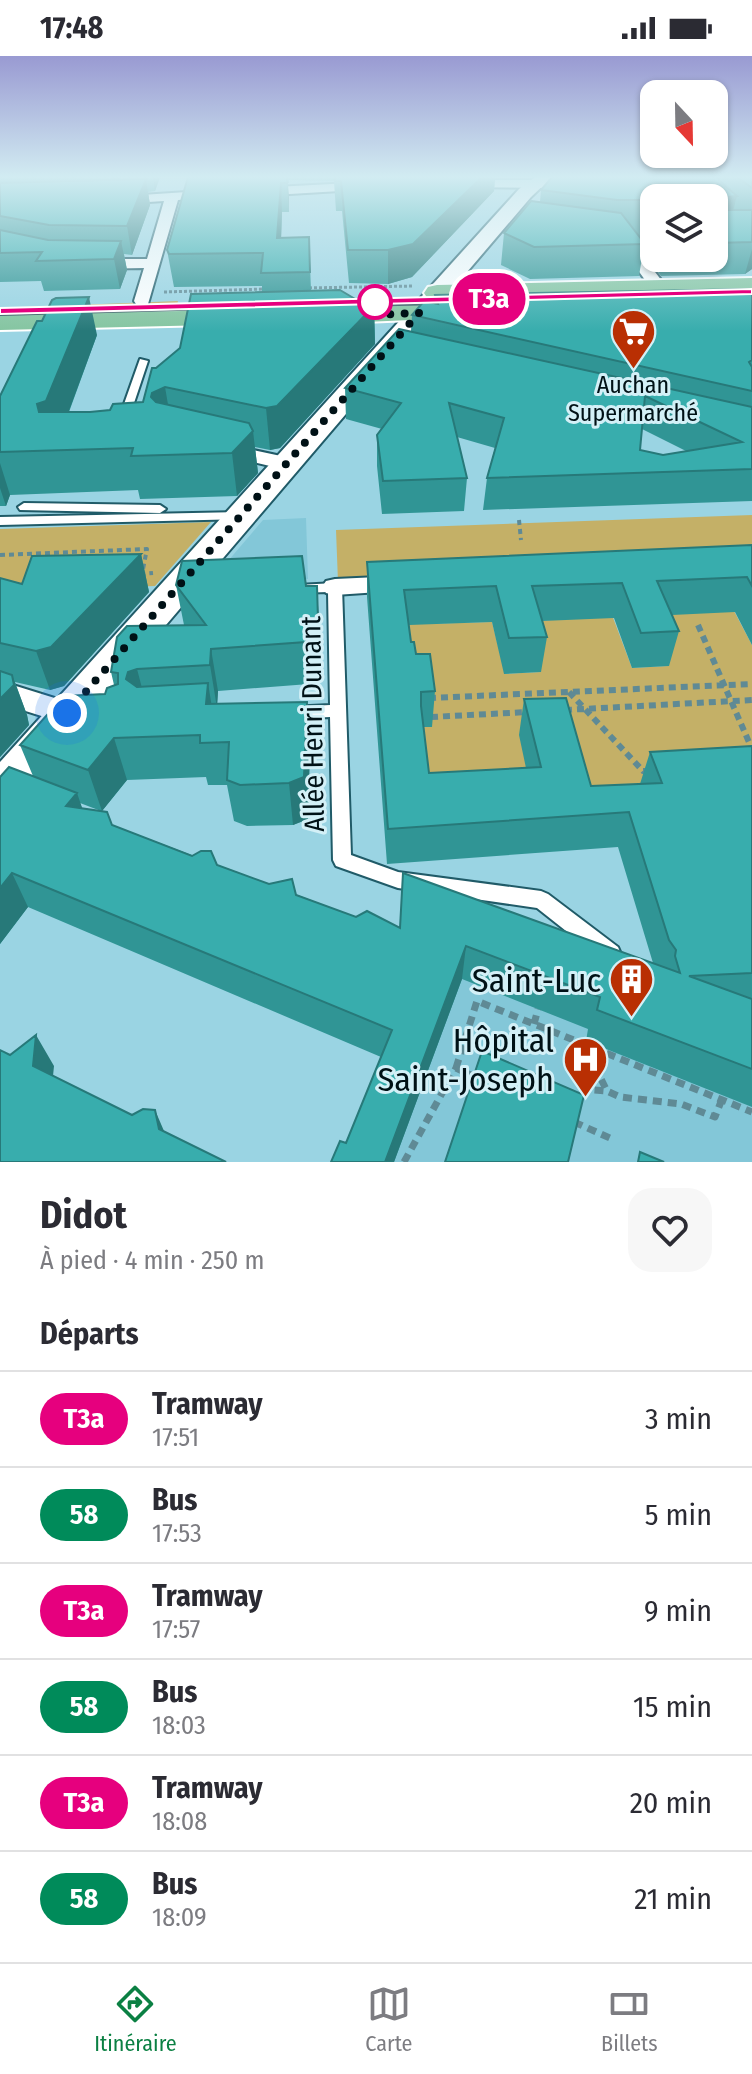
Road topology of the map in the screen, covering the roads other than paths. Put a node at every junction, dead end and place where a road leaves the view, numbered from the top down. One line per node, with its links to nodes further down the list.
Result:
1 (162, 229): 5 (street)
2 (504, 229): 9 (street)
3 (623, 236): 7 (street)
4 (78, 263): 5 (street)
5 (152, 263): 8 (street)
6 (752, 286): 7 (main road)
7 (659, 288): 9 (main road)
8 (148, 296): 10 (main road); 12 (main road)
9 (423, 297): 10 (main road); 11 (main road); 14 (street)
10 (282, 301): 13 (main road)
11 (752, 302)
12 (0, 305)
13 (0, 322)
14 (388, 347): 15 (street); 19 (street)
15 (419, 354)
16 (143, 361): 17 (lane)
17 (120, 429)
18 (200, 444): 19 (street)
19 (287, 464): 21 (street)
20 (24, 507): 22 (lane)
21 (241, 516): 22 (lane); 30 (street)
22 (161, 517): 23 (lane)
23 (0, 521)
24 (427, 583): 25 (street)
25 (335, 587): 26 (lane); 28 (lane, Allée Henri Dunant)
26 (289, 589)
27 (0, 692): 30 (street)
28 (337, 711): 29 (lane); 32 (lane, Allée Henri Dunant)
29 (274, 714)
30 (77, 717): 31 (street)
31 (10, 789)
32 (625, 965)

